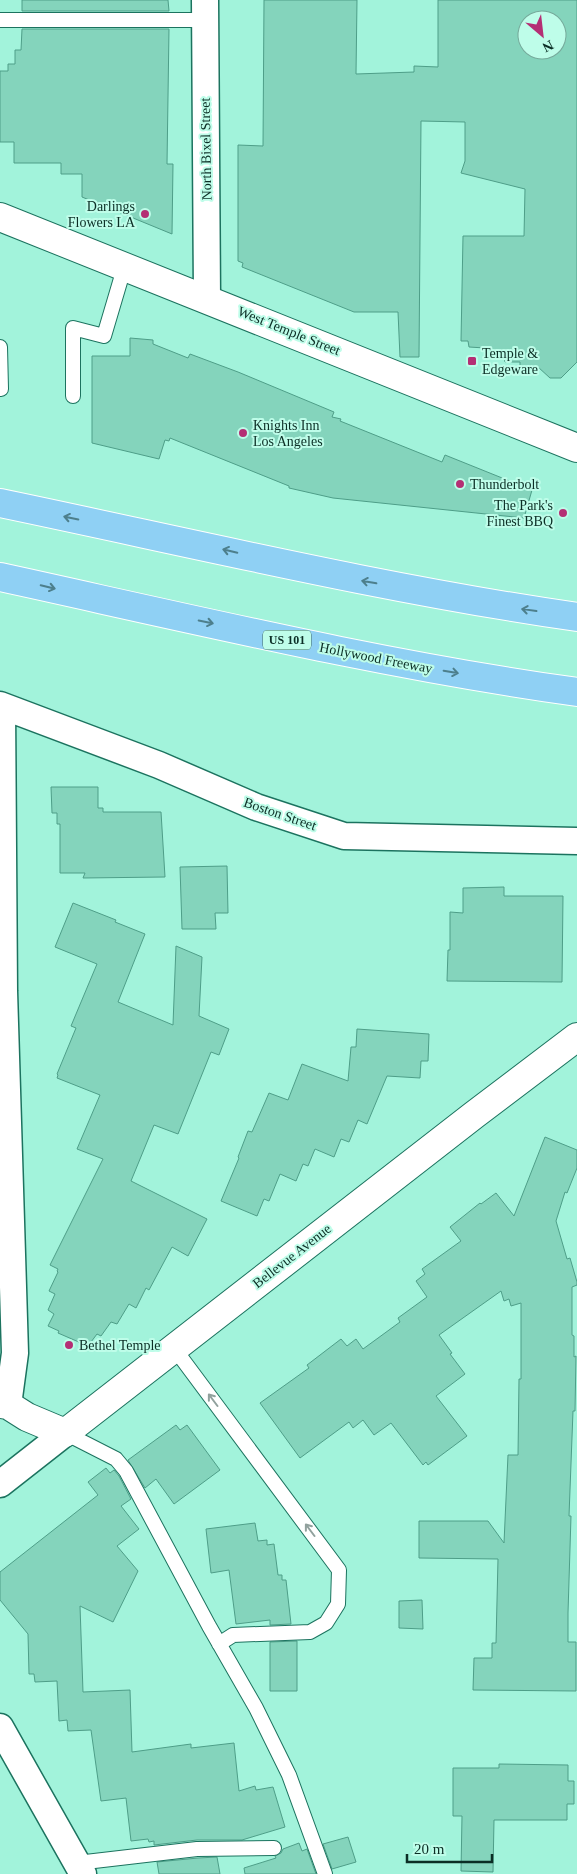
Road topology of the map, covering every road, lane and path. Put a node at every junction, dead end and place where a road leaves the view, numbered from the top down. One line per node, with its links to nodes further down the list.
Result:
1 (204, 10): 2 (lane); 5 (street, North Bixel Street)
2 (0, 20)
3 (0, 216): 4 (street, West Temple Street)
4 (124, 266): 5 (street, West Temple Street); 8 (lane)
5 (207, 298): 9 (street, West Temple Street)
6 (0, 347): 7 (lane)
7 (1, 389)
8 (73, 396)
9 (577, 448)
10 (0, 503): 12 (highway, one-way to 10)
11 (0, 576): 13 (highway, Hollywood Freeway / US 101, one-way to 13)
12 (577, 617)
13 (577, 692)
14 (1, 706): 15 (street, Boston Street); 16 (street)
15 (577, 841)
16 (2, 990): 19 (street)
17 (577, 1037): 18 (street, Bellevue Avenue)
18 (174, 1348): 20 (street, Bellevue Avenue); 22 (lane, one-way to 18)
19 (4, 1404): 20 (street)
20 (65, 1434): 21 (street); 22 (lane)
21 (0, 1484)
22 (219, 1644): 26 (lane)
23 (0, 1727): 25 (street)
24 (274, 1848): 25 (lane)
25 (80, 1869)
26 (325, 1874)

